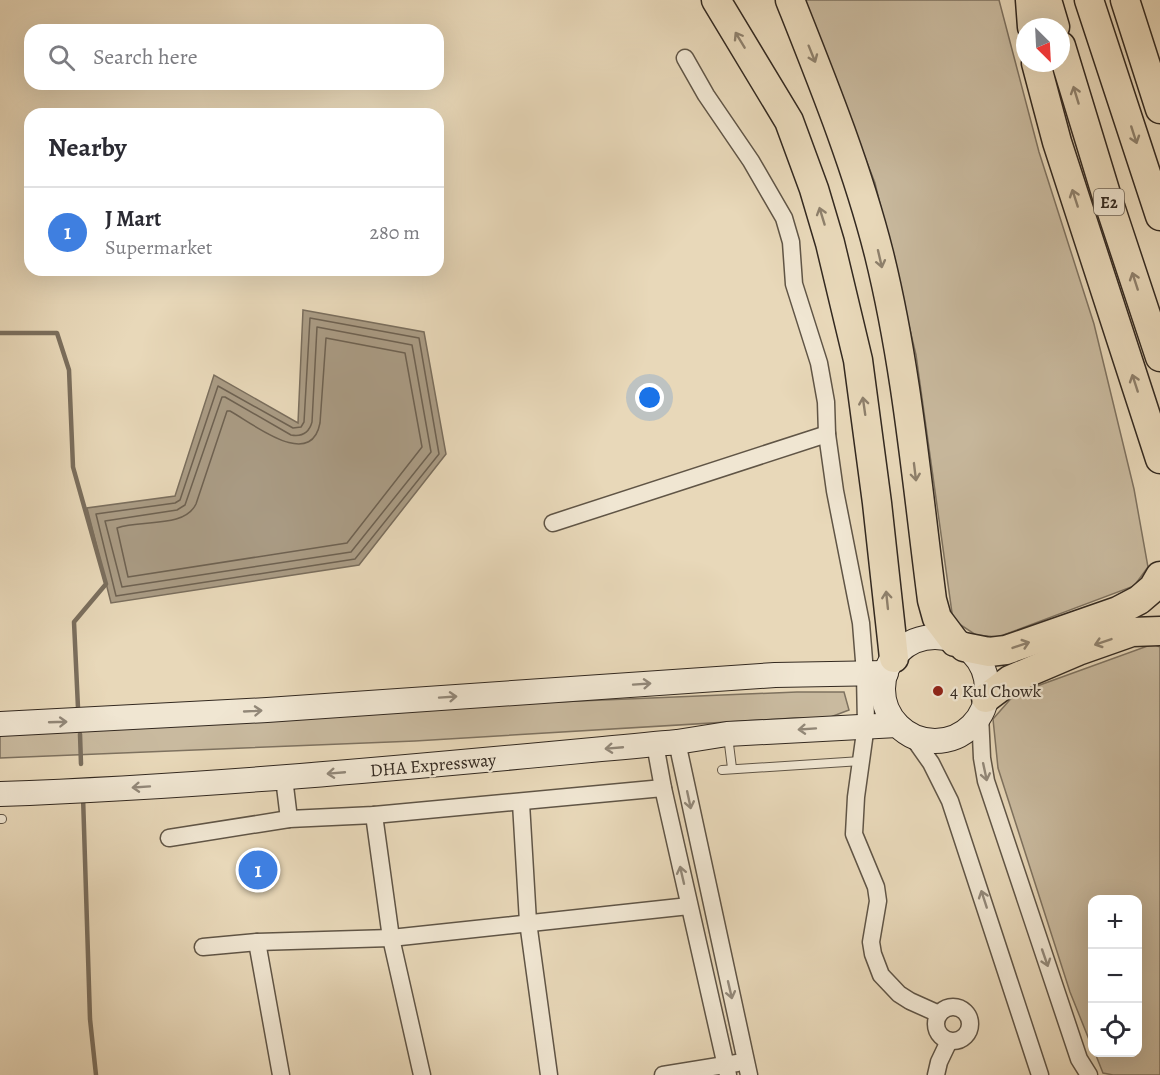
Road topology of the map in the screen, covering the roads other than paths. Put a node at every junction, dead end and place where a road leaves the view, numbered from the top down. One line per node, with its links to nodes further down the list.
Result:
1 (716, 0): 21 (highway, one-way to 1)
2 (790, 0): 20 (highway, one-way to 20)
3 (1030, 0): 7 (highway)
4 (1047, 0): 8 (highway)
5 (1089, 0): 13 (highway, E2, one-way to 13)
6 (1129, 7): 12 (highway)
7 (1031, 18)
8 (1052, 18)
9 (685, 58): 15 (street)
10 (1038, 72): 16 (highway, one-way to 10)
11 (1069, 72): 14 (highway, E2, one-way to 11)
12 (1160, 109)
13 (1160, 216)
14 (1160, 357)
15 (827, 434): 17 (street); 21 (street)
16 (1160, 459)
17 (553, 523)
18 (1160, 576): 20 (highway, one-way to 18)
19 (1160, 631): 22 (highway, one-way to 22)
20 (959, 644): 21 (main road); 22 (main road)
21 (882, 668): 23 (main road, one-way to 21); 24 (street); 25 (main road)
22 (983, 706): 25 (main road); 53 (street, one-way to 53)
23 (0, 724)
24 (866, 725): 25 (main road, DHA Expressway); 26 (main road, DHA Expressway, one-way to 26); 28 (street)
25 (904, 730): 52 (street, one-way to 25)
26 (727, 734): 27 (main road, DHA Expressway); 29 (lane)
27 (666, 743): 31 (main road, DHA Expressway, one-way to 31); 32 (street); 45 (street, one-way to 45)
28 (861, 762): 29 (lane); 43 (street)
29 (732, 768): 30 (lane)
30 (722, 770)
31 (284, 778): 33 (main road, DHA Expressway, one-way to 33); 36 (street)
32 (663, 788): 34 (street); 38 (street, one-way to 32)
33 (0, 794)
34 (521, 802): 35 (street); 39 (street)
35 (374, 815): 36 (street); 40 (street)
36 (289, 819): 37 (street)
37 (169, 838)
38 (689, 906): 39 (street); 46 (street)
39 (528, 922): 40 (street); 49 (street)
40 (391, 938): 41 (street); 48 (street)
41 (257, 942): 42 (street); 47 (street)
42 (203, 947)
43 (939, 1014): 44 (street); 44 (street)
44 (949, 1041): 51 (street)
45 (748, 1068): 46 (street)
46 (727, 1070): 50 (street)
47 (281, 1075)
48 (422, 1075)
49 (549, 1075)
50 (663, 1075)
51 (936, 1075)
52 (1040, 1075)
53 (1089, 1075)

